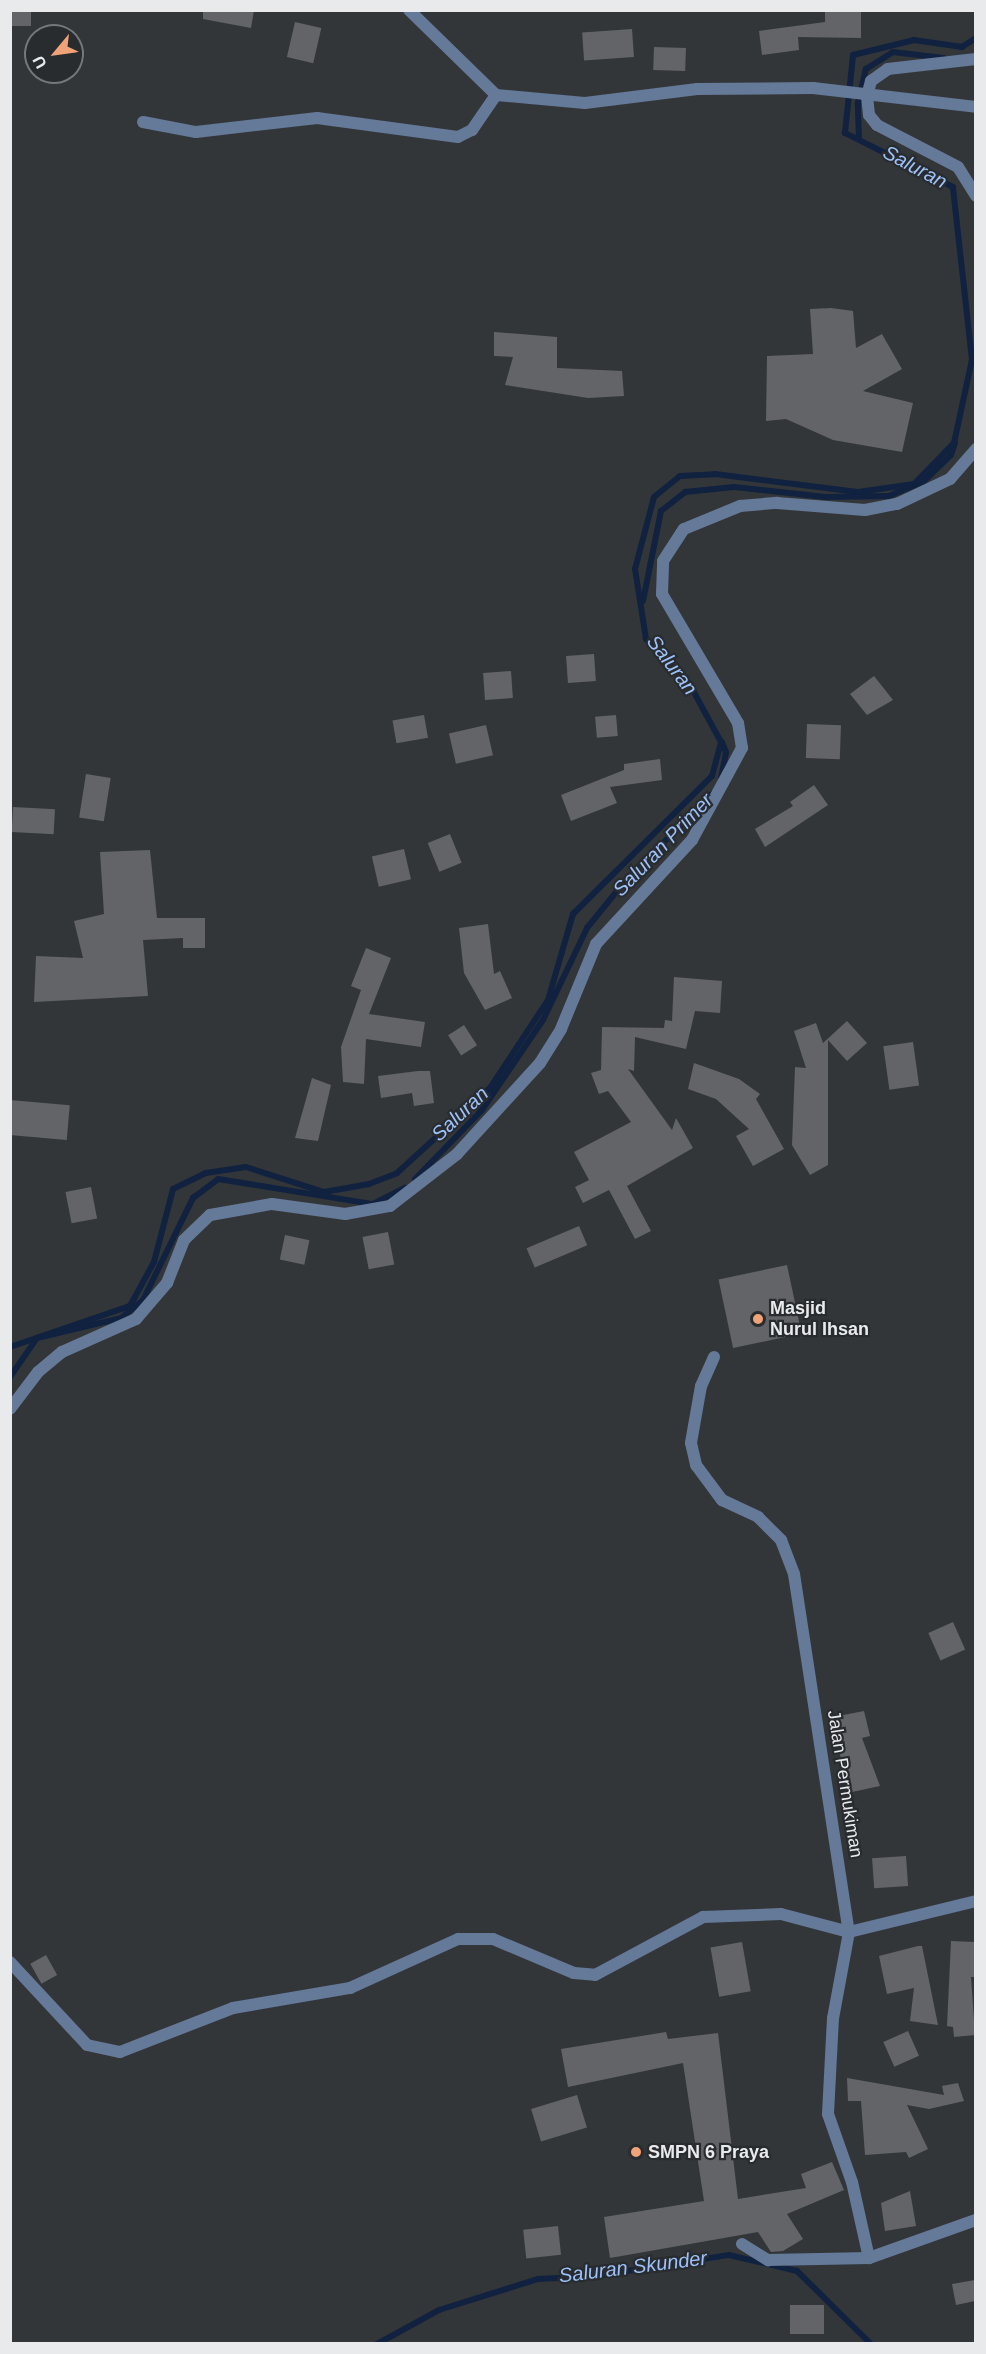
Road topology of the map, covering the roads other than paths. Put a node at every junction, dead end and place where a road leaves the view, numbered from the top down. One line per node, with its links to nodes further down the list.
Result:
1 (409, 10): 3 (street)
2 (975, 59): 4 (street)
3 (496, 95): 4 (street); 6 (street)
4 (863, 95): 5 (street); 7 (street)
5 (975, 107)
6 (143, 122)
7 (975, 196)
8 (975, 449): 10 (street)
9 (714, 1357): 12 (street, Jalan Permukiman)
10 (10, 1409)
11 (975, 1901): 12 (street)
12 (849, 1932): 13 (street); 16 (street, Jalan Permukiman)
13 (10, 1962)
14 (975, 2220): 16 (street)
15 (742, 2244): 16 (street)
16 (869, 2258)

